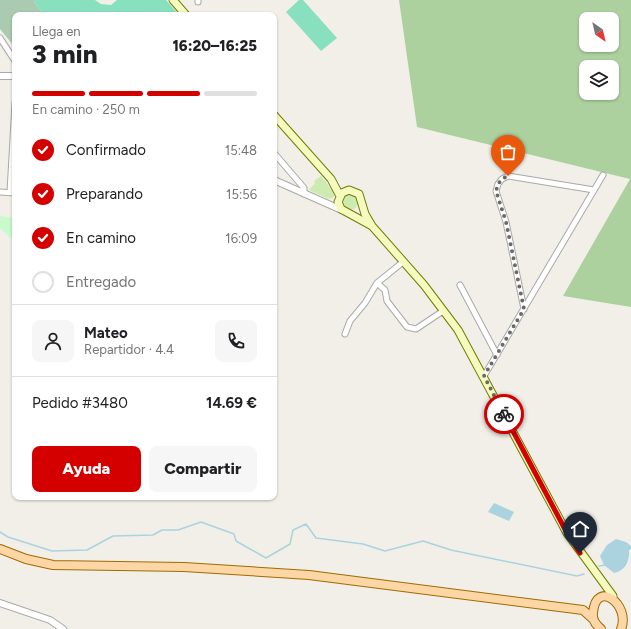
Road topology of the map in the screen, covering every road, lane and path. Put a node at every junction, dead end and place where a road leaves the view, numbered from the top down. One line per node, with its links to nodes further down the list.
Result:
1 (173, 0): 2 (main road)
2 (183, 12)
3 (0, 38): 4 (street)
4 (12, 56)
5 (0, 76): 6 (street)
6 (12, 76)
7 (277, 118): 10 (main road)
8 (277, 156): 16 (street)
9 (603, 175): 13 (street)
10 (331, 179): 12 (main road); 17 (main road)
11 (277, 181): 16 (street)
12 (349, 190): 17 (main road); 18 (main road)
13 (594, 190): 25 (street); 26 (street)
14 (0, 192): 15 (street)
15 (12, 192)
16 (304, 194): 19 (street)
17 (339, 197): 19 (street); 20 (main road)
18 (362, 202): 20 (main road); 21 (main road)
19 (330, 205): 20 (street)
20 (345, 212): 21 (main road)
21 (372, 226): 22 (main road)
22 (403, 262): 23 (street); 31 (main road)
23 (378, 283): 28 (street); 29 (street)
24 (460, 285): 30 (street)
25 (529, 299): 26 (street); 27 (street)
26 (522, 300): 27 (street)
27 (524, 309): 30 (street)
28 (440, 313)
29 (345, 334)
30 (497, 355): 31 (street)
31 (484, 376): 33 (main road)
32 (0, 549): 37 (main road)
33 (598, 577): 34 (main road); 35 (main road)
34 (613, 596): 35 (main road); 38 (main road)
35 (598, 602): 37 (main road); 39 (main road)
36 (0, 603): 41 (street)
37 (583, 610): 39 (main road)
38 (630, 610): 40 (main road)
39 (594, 619): 42 (main road)
40 (625, 626)
41 (63, 629)
42 (601, 629)

